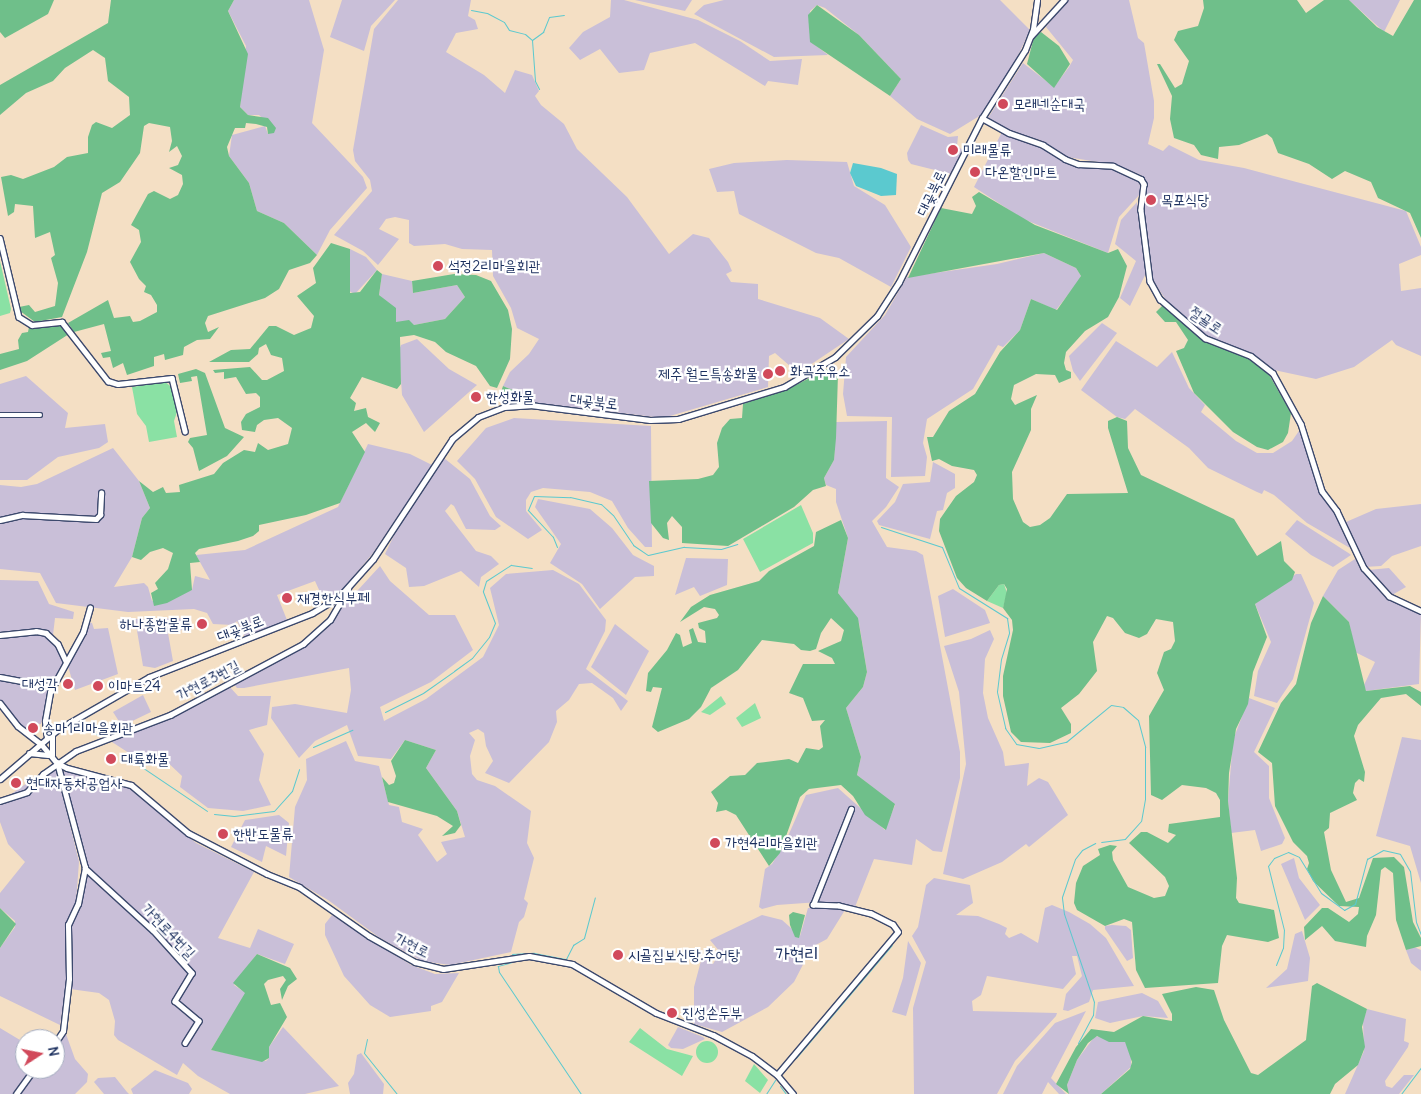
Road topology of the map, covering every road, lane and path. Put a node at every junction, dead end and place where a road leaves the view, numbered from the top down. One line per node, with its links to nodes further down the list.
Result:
1 (1037, 0): 3 (street, 대곶북로)
2 (1064, 0): 3 (street)
3 (1030, 38): 4 (street, 대곶북로)
4 (982, 118): 11 (street, 대곶북로); 13 (street, 절골로)
5 (0, 238): 8 (street)
6 (0, 415): 7 (street)
7 (40, 415)
8 (185, 431)
9 (101, 493): 10 (street)
10 (0, 520)
11 (348, 589): 19 (street, 대곶북로); 24 (street, 가현로3번길)
12 (90, 608): 15 (street)
13 (1421, 611)
14 (0, 634): 15 (street)
15 (66, 661): 17 (street)
16 (0, 677): 17 (street)
17 (54, 687): 20 (street)
18 (0, 703): 21 (street)
19 (52, 734): 20 (street, 대곶북로); 23 (street)
20 (46, 738): 21 (street, 대곶북로)
21 (40, 743): 22 (street, 대곶북로); 23 (street, 가현로)
22 (30, 753): 23 (street); 25 (street, 대곶북로)
23 (52, 758): 24 (street, 가현로)
24 (57, 763): 26 (street); 28 (street); 31 (street, 가현로)
25 (0, 779)
26 (0, 801)
27 (851, 809): 31 (street)
28 (85, 868): 29 (street); 30 (street, 가현로4번길)
29 (63, 1029)
30 (185, 1042)
31 (777, 1075): 34 (street, 가현로)
32 (27, 1079): 33 (street)
33 (16, 1094)
34 (794, 1094)

